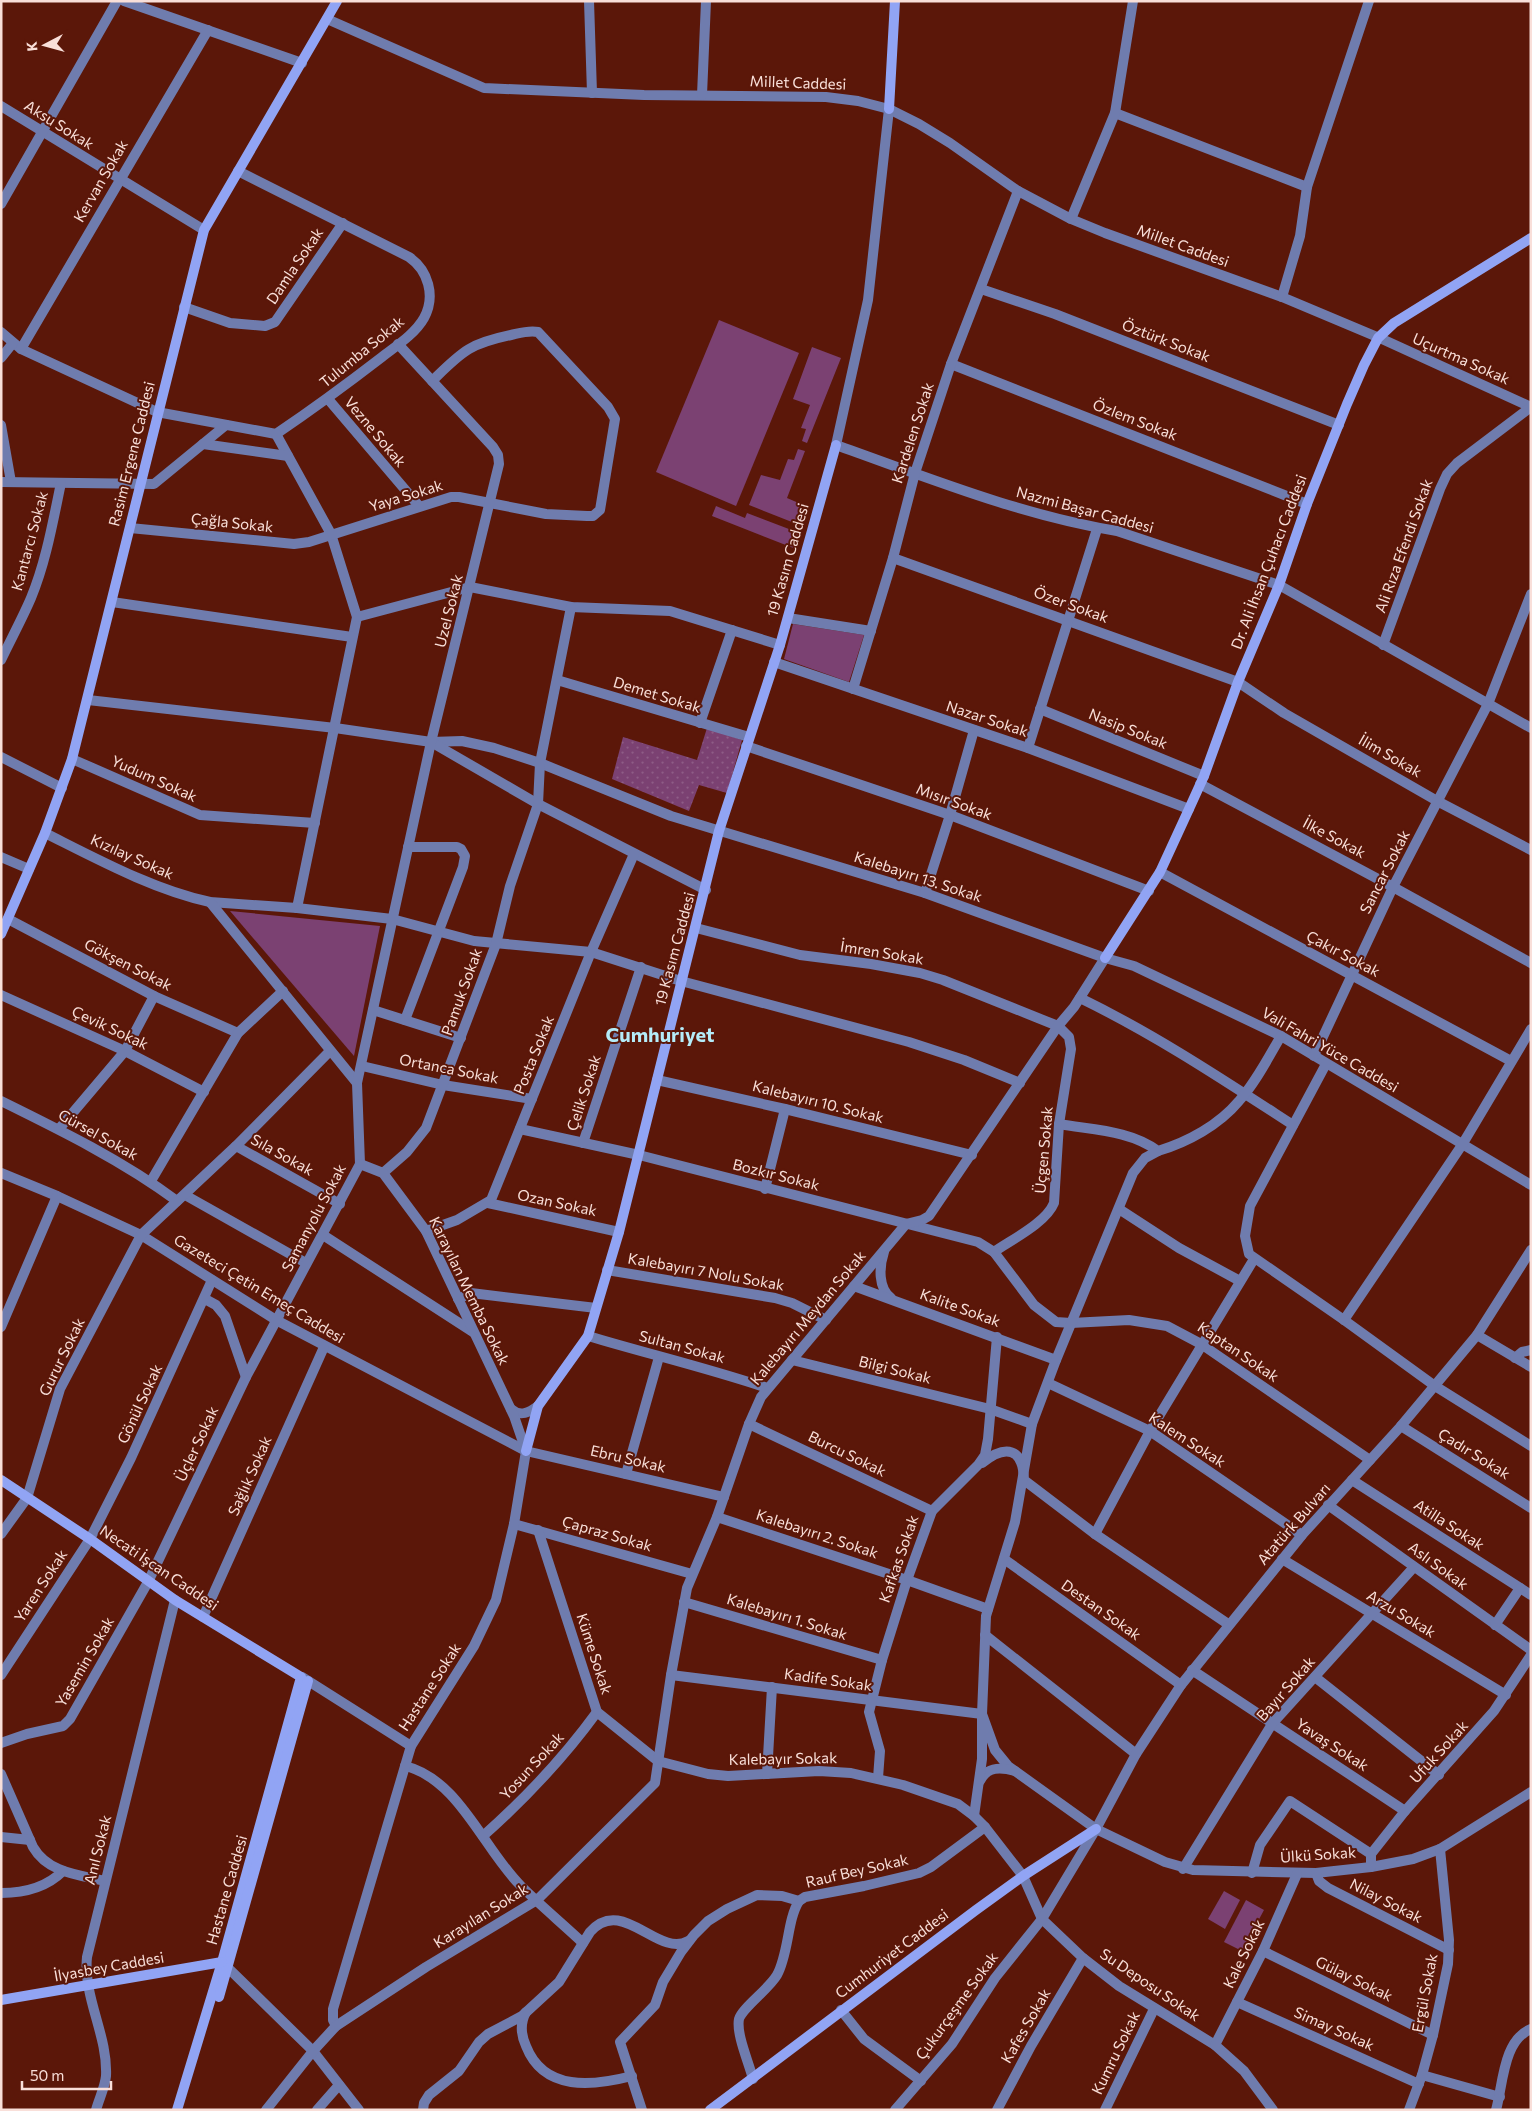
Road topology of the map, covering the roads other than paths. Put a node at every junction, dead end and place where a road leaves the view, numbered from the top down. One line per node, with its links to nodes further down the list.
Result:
1 (117, 1): 17 (street)
2 (124, 1): 10 (street)
3 (589, 1): 12 (street)
4 (706, 1): 13 (street)
5 (895, 1): 15 (main road)
6 (1133, 1): 16 (street)
7 (1369, 1): 20 (street)
8 (333, 2): 9 (main road, Rasim Ergene Caddesi)
9 (327, 19): 11 (main road, Rasim Ergene Caddesi); 12 (street, Millet Caddesi)
10 (208, 30): 11 (street); 19 (street, Kervan Sokak)
11 (302, 63): 18 (main road, Rasim Ergene Caddesi)
12 (592, 93): 13 (street, Millet Caddesi)
13 (702, 95): 15 (street, Millet Caddesi)
14 (1, 106): 17 (street, Aksu Sokak)
15 (889, 109): 21 (street, Millet Caddesi); 45 (street)
16 (1115, 113): 20 (street); 23 (street)
17 (43, 132): 19 (street, Aksu Sokak); 22 (street)
18 (238, 171): 24 (street, Tulumba Sokak); 25 (main road, Rasim Ergene Caddesi)
19 (119, 180): 25 (street, Aksu Sokak); 33 (street, Kervan Sokak)
20 (1307, 187): 28 (street)
21 (1018, 191): 23 (street, Millet Caddesi); 27 (street, Kardelen Sokak)
22 (1, 204)
23 (1071, 219): 28 (street, Millet Caddesi)
24 (343, 223): 29 (street, Damla Sokak); 32 (street, Tulumba Sokak)
25 (204, 230): 29 (main road, Rasim Ergene Caddesi)
26 (1531, 238): 31 (main road, Dr. Ali İhsan Çuhacı Caddesi)
27 (981, 289): 35 (street, Kardelen Sokak); 42 (street, Öztürk Sokak)
28 (1282, 297): 31 (street, Millet Caddesi)
29 (184, 307): 39 (main road, Rasim Ergene Caddesi)
30 (1, 332): 33 (street)
31 (1378, 338): 38 (street, Uçurtma Sokak); 42 (main road, Dr. Ali İhsan Çuhacı Caddesi)
32 (398, 344): 36 (street, Uzel Sokak); 37 (street, Tulumba Sokak)
33 (17, 346): 34 (street, Kervan Sokak); 39 (street)
34 (1, 358)
35 (951, 364): 47 (street, Kardelen Sokak); 52 (street, Özlem Sokak)
36 (432, 381): 51 (street, Uzel Sokak); 51 (street, Yaya Sokak)
37 (328, 400): 43 (street, Tulumba Sokak); 53 (street, Vezne Sokak)
38 (1531, 407): 71 (street, Ali Rıza Efendi Sokak)
39 (157, 412): 41 (street); 50 (main road, Rasim Ergene Caddesi)
40 (1, 425): 48 (street)
41 (226, 425): 43 (street); 44 (street)
42 (1339, 425): 52 (main road, Dr. Ali İhsan Çuhacı Caddesi)
43 (276, 434): 46 (street)
44 (203, 444): 46 (street); 50 (street)
45 (836, 446): 47 (street, Nazmi Başar Caddesi); 64 (main road, 19 Kasım Caddesi)
46 (288, 456): 56 (street)
47 (915, 473): 55 (street, Nazmi Başar Caddesi); 57 (street, Kardelen Sokak)
48 (6, 482): 49 (street)
49 (61, 483): 50 (street); 68 (street, Kantarcı Sokak)
50 (140, 484): 54 (main road, Rasim Ergene Caddesi)
51 (490, 504): 53 (street, Yaya Sokak); 59 (street, Uzel Sokak)
52 (1307, 504): 58 (main road, Dr. Ali İhsan Çuhacı Caddesi)
53 (419, 506): 56 (street, Yaya Sokak)
54 (130, 528): 56 (street, Çağla Sokak); 61 (main road, Rasim Ergene Caddesi)
55 (1097, 529): 58 (street, Nazmi Başar Caddesi); 65 (street)
56 (331, 534): 63 (street)
57 (893, 558): 65 (street, Özer Sokak); 67 (street, Kardelen Sokak)
58 (1279, 585): 71 (street, Nazmi Başar Caddesi); 75 (main road, Dr. Ali İhsan Çuhacı Caddesi)
59 (470, 587): 62 (street); 63 (street); 84 (street, Uzel Sokak)
60 (1531, 594): 78 (street, Sancar Sokak)
61 (112, 602): 69 (street); 77 (main road, Rasim Ergene Caddesi)
62 (571, 606): 66 (street); 74 (street, Pamuk Sokak)
63 (357, 617): 69 (street)
64 (788, 618): 67 (street); 70 (main road, 19 Kasım Caddesi)
65 (1069, 620): 75 (street, Özer Sokak); 79 (street)
66 (732, 630): 70 (street); 80 (street)
67 (871, 631): 76 (street, Kardelen Sokak)
68 (6, 637): 72 (street, Kantarcı Sokak)
69 (352, 637): 81 (street)
70 (780, 644): 73 (main road, 19 Kasım Caddesi)
71 (1383, 645): 78 (street, Nazmi Başar Caddesi)
72 (1, 660)
73 (774, 662): 76 (street, Nazar Sokak); 85 (main road, 19 Kasım Caddesi)
74 (556, 680): 80 (street, Demet Sokak); 89 (street, Pamuk Sokak)
75 (1238, 682): 90 (main road, Dr. Ali İhsan Çuhacı Caddesi); 92 (street, İlim Sokak)
76 (853, 689): 83 (street, Nazar Sokak)
77 (88, 700): 81 (street); 88 (main road, Rasim Ergene Caddesi)
78 (1488, 704): 82 (street, Nazmi Başar Caddesi); 92 (street, Sancar Sokak)
79 (1040, 709): 86 (street); 90 (street, Nasip Sokak)
80 (700, 723): 85 (street, Demet Sokak)
81 (336, 728): 84 (street); 96 (street)
82 (1531, 728)
83 (974, 730): 86 (street, Nazar Sokak); 95 (street)
84 (431, 742): 89 (street, Kalebayırı 13. Sokak); 93 (street); 99 (street, Uzel Sokak)
85 (748, 742): 95 (street, Mısır Sokak); 97 (main road, 19 Kasım Caddesi)
86 (1028, 748): 94 (street, Nazar Sokak)
87 (1, 757): 91 (street)
88 (72, 758): 91 (main road, Rasim Ergene Caddesi); 96 (street, Yudum Sokak)
89 (540, 763): 93 (street, Pamuk Sokak); 97 (street, Kalebayırı 13. Sokak)
90 (1202, 780): 94 (main road, Dr. Ali İhsan Çuhacı Caddesi); 105 (street, İlke Sokak)
91 (62, 788): 98 (main road, Rasim Ergene Caddesi)
92 (1439, 802): 100 (street, İlim Sokak); 105 (street, Sancar Sokak)
93 (538, 804): 101 (street); 116 (street, Pamuk Sokak)
94 (1189, 809): 104 (main road, Dr. Ali İhsan Çuhacı Caddesi)
95 (950, 816): 107 (street, Mısır Sokak); 108 (street)
96 (315, 823): 110 (street)
97 (719, 831): 106 (main road, 19 Kasım Caddesi); 108 (street, Kalebayırı 13. Sokak)
98 (45, 833): 103 (main road, Rasim Ergene Caddesi); 109 (street, Kızılay Sokak)
99 (408, 847): 112 (street, Uzel Sokak); 114 (street)
100 (1531, 850)
101 (634, 854): 106 (street); 117 (street, Posta Sokak)
102 (1, 857): 103 (street)
103 (30, 869): 111 (main road, Rasim Ergene Caddesi)
104 (1160, 872): 107 (main road, Dr. Ali İhsan Çuhacı Caddesi); 121 (street, Çakır Sokak)
105 (1393, 887): 119 (street, İlke Sokak); 121 (street, Sancar Sokak)
106 (706, 890): 113 (main road, 19 Kasım Caddesi)
107 (1149, 890): 118 (main road, Dr. Ali İhsan Çuhacı Caddesi)
108 (925, 893): 118 (street, Kalebayırı 13. Sokak)
109 (210, 902): 110 (street, Kızılay Sokak); 123 (street)
110 (297, 908): 112 (street, Kızılay Sokak)
111 (8, 919): 115 (main road, Rasim Ergene Caddesi); 125 (street, Gökşen Sokak)
112 (392, 919): 114 (street, Kızılay Sokak); 127 (street, Samanyolu Sokak)
113 (696, 928): 122 (main road, 19 Kasım Caddesi); 129 (street, İmren Sokak)
114 (437, 932): 116 (street, Kızılay Sokak); 128 (street)
115 (1, 934)
116 (496, 944): 117 (street, Kızılay Sokak); 133 (street, Pamuk Sokak)
117 (591, 952): 120 (street, Kızılay Sokak); 146 (street, Posta Sokak)
118 (1105, 958): 126 (street, Kalebayırı Meydan Sokak); 132 (street, Vali Fahri Yüce Caddesi)
119 (1531, 963)
120 (641, 967): 122 (street, Kızılay Sokak); 153 (street, Çelik Sokak)
121 (1351, 975): 136 (street, Sancar Sokak); 137 (street, Çakır Sokak)
122 (681, 981): 140 (main road, 19 Kasım Caddesi); 142 (street, Kızılay Sokak)
123 (283, 991): 131 (street); 135 (street)
124 (1, 995): 134 (street, Çevik Sokak)
125 (154, 996): 131 (street, Gökşen Sokak); 134 (street)
126 (1080, 998): 129 (street, Kalebayırı Meydan Sokak); 145 (street)
127 (373, 1010): 128 (street); 139 (street, Samanyolu Sokak)
128 (404, 1020): 133 (street)
129 (1058, 1026): 142 (street, Kalebayırı Meydan Sokak); 149 (street, Üçgen Sokak)
130 (1531, 1029): 137 (street)
131 (238, 1033): 144 (street)
132 (1281, 1036): 136 (street, Vali Fahri Yüce Caddesi); 145 (street)
133 (461, 1038): 143 (street, Pamuk Sokak)
134 (126, 1051): 144 (street, Çevik Sokak); 151 (street)
135 (330, 1051): 141 (street); 155 (street, Gurur Sokak)
136 (1314, 1056): 138 (street, Vali Fahri Yüce Caddesi)
137 (1512, 1061): 154 (street)
138 (1326, 1064): 150 (street); 154 (street, Vali Fahri Yüce Caddesi)
139 (362, 1066): 141 (street, Samanyolu Sokak); 143 (street, Ortanca Sokak)
140 (656, 1080): 148 (street, Kalebayırı 10. Sokak); 157 (main road, 19 Kasım Caddesi)
141 (357, 1083): 159 (street, Samanyolu Sokak)
142 (1020, 1084): 158 (street, Kalebayırı Meydan Sokak)
143 (443, 1085): 146 (street, Ortanca Sokak); 161 (street, Pamuk Sokak)
144 (204, 1092): 162 (street)
145 (1245, 1094): 150 (street); 156 (street)
146 (532, 1099): 152 (street, Posta Sokak)
147 (1, 1101): 151 (street, Gürsel Sokak)
148 (785, 1109): 158 (street, Kalebayırı 10. Sokak); 164 (street)
149 (1060, 1124): 156 (street); 176 (street, Üçgen Sokak)
150 (1293, 1125): 178 (street)
151 (59, 1129): 162 (street, Gürsel Sokak)
152 (520, 1129): 153 (street, Bozkır Sokak); 167 (street, Posta Sokak)
153 (583, 1143): 157 (street, Bozkır Sokak)
154 (1462, 1145): 163 (street, Vali Fahri Yüce Caddesi); 190 (street)
155 (236, 1146): 166 (street, Gurur Sokak); 168 (street, Sıla Sokak)
156 (1158, 1151): 169 (street)
157 (639, 1155): 164 (street, Bozkır Sokak); 172 (main road, 19 Kasım Caddesi)
158 (972, 1155): 170 (street, Kalebayırı Meydan Sokak)
159 (360, 1164): 161 (street); 168 (street, Samanyolu Sokak)
160 (1, 1172): 165 (street, Gazeteci Çetin Emeç Caddesi)
161 (383, 1173): 171 (street, Karayılan Memba Sokak)
162 (151, 1181): 166 (street, Gürsel Sokak)
163 (1531, 1185)
164 (765, 1188): 170 (street, Bozkır Sokak)
165 (57, 1196): 174 (street, Gazeteci Çetin Emeç Caddesi); 192 (street)
166 (181, 1198): 174 (street, Gurur Sokak); 179 (street, Gürsel Sokak)
167 (488, 1203): 171 (street); 172 (street, Ozan Sokak)
168 (340, 1204): 173 (street, Samanyolu Sokak)
169 (1119, 1209): 182 (street); 191 (street)
170 (906, 1224): 175 (street, Kalebayırı Meydan Sokak); 176 (street, Bozkır Sokak)
171 (426, 1231): 185 (street, Karayılan Memba Sokak)
172 (619, 1232): 180 (main road, 19 Kasım Caddesi)
173 (323, 1235): 179 (street, Samanyolu Sokak); 193 (street)
174 (141, 1236): 181 (street, Gazeteci Çetin Emeç Caddesi); 227 (street, Gurur Sokak)
175 (885, 1249): 183 (street, Kalebayırı Meydan Sokak); 186 (street)
176 (994, 1252): 191 (street)
177 (1530, 1253): 194 (street, Atatürk Bulvarı)
178 (1254, 1259): 182 (street); 190 (street)
179 (306, 1263): 188 (street, Samanyolu Sokak)
180 (607, 1270): 187 (main road, 19 Kasım Caddesi); 189 (street, Kalebayırı 7 Nolu Sokak)
181 (212, 1280): 184 (street, Gönül Sokak); 188 (street, Gazeteci Çetin Emeç Caddesi)
182 (1240, 1281): 197 (street)
183 (854, 1286): 186 (street, Kalite Sokak); 189 (street, Kalebayırı Meydan Sokak)
184 (205, 1299): 205 (street); 237 (street, Gönül Sokak)
185 (458, 1299): 187 (street); 193 (street, Karayılan Memba Sokak)
186 (894, 1300): 196 (street, Kalite Sokak)
187 (596, 1308): 195 (main road, 19 Kasım Caddesi)
188 (276, 1320): 198 (street, Gazeteci Çetin Emeç Caddesi); 205 (street, Üçler Sokak)
189 (826, 1320): 202 (street, Kalebayırı Meydan Sokak)
190 (1344, 1320): 207 (street)
191 (1071, 1323): 197 (street, Kaptan Sokak); 203 (street)
192 (1, 1327)
193 (474, 1333): 210 (street, Karayılan Memba Sokak)
194 (1477, 1335): 201 (street); 207 (street, Atatürk Bulvarı)
195 (588, 1336): 200 (street, Sultan Sokak); 209 (main road, 19 Kasım Caddesi)
196 (997, 1337): 203 (street, Kalite Sokak); 211 (street, Kafkas Sokak)
197 (1201, 1344): 215 (street); 220 (street, Kaptan Sokak)
198 (324, 1347): 218 (street, Gazeteci Çetin Emeç Caddesi); 250 (street, Sağlık Sokak)
199 (1531, 1350): 201 (street)
200 (658, 1357): 208 (street, Sultan Sokak); 222 (street)
201 (1515, 1358): 204 (street)
202 (792, 1360): 208 (street, Kalebayırı Meydan Sokak); 211 (street, Bilgi Sokak)
203 (1056, 1360): 206 (street)
204 (1531, 1367)
205 (246, 1377): 243 (street, Üçler Sokak)
206 (1048, 1383): 213 (street); 215 (street, Kalem Sokak)
207 (1435, 1386): 214 (street, Atatürk Bulvarı); 216 (street)
208 (768, 1388): 212 (street, Kalebayırı Meydan Sokak)
209 (538, 1406): 210 (street); 218 (main road, 19 Kasım Caddesi)
210 (511, 1409): 218 (street, Karayılan Memba Sokak)
211 (990, 1409): 213 (street, Bilgi Sokak); 219 (street); 221 (street, Kafkas Sokak)
212 (749, 1424): 226 (street, Kalebayırı Meydan Sokak); 230 (street, Burcu Sokak)
213 (1032, 1424): 217 (street)
214 (1401, 1426): 220 (street, Atatürk Bulvarı); 229 (street, Çadır Sokak)
215 (1150, 1431): 235 (street); 236 (street, Kalem Sokak)
216 (1531, 1446)
217 (1028, 1450): 219 (street); 224 (street)
218 (526, 1451): 222 (street, Ebru Sokak); 232 (street, Hastane Sokak)
219 (1012, 1452): 221 (street); 224 (street)
220 (1370, 1460): 225 (street, Atatürk Bulvarı)
221 (978, 1465): 230 (street, Kafkas Sokak)
222 (626, 1474): 226 (street, Ebru Sokak)
223 (1, 1480): 227 (main road, Necati İşcan Caddesi)
224 (1024, 1480): 235 (street); 238 (street)
225 (1352, 1480): 228 (street, Atatürk Bulvarı); 244 (street, Atilla Sokak)
226 (724, 1497): 231 (street, Kalebayırı Meydan Sokak)
227 (27, 1498): 234 (street, Gurur Sokak); 237 (main road, Necati İşcan Caddesi)
228 (1328, 1506): 236 (street, Atatürk Bulvarı); 240 (street, Aslı Sokak)
229 (1531, 1508)
230 (932, 1511): 242 (street, Kafkas Sokak)
231 (717, 1517): 241 (street, Kalebayırı Meydan Sokak); 242 (street, Kalebayırı 2. Sokak)
232 (514, 1524): 233 (street, Çapraz Sokak); 270 (street, Hastane Sokak)
233 (538, 1530): 241 (street, Çapraz Sokak); 266 (street, Küme Sokak)
234 (1, 1534)
235 (1094, 1534): 251 (street)
236 (1302, 1535): 239 (street, Atatürk Bulvarı)
237 (90, 1539): 243 (main road, Necati İşcan Caddesi); 258 (street, Yaren Sokak)
238 (1004, 1559): 248 (street); 262 (street, Destan Sokak)
239 (1282, 1559): 249 (street, Arzu Sokak); 251 (street, Atatürk Bulvarı)
240 (1414, 1567): 249 (street, Bayır Sokak); 252 (street, Aslı Sokak)
241 (692, 1574): 247 (street, Kalebayırı Meydan Sokak)
242 (907, 1580): 248 (street, Kalebayırı 2. Sokak); 256 (street, Kafkas Sokak)
243 (148, 1582): 246 (main road, Necati İşcan Caddesi); 269 (street, Yasemin Sokak)
244 (1520, 1588): 245 (street, Atilla Sokak); 252 (street)
245 (1531, 1594)
246 (175, 1600): 250 (main road, Necati İşcan Caddesi); 297 (street, Anıl Sokak)
247 (684, 1602): 256 (street, Kalebayırı 1. Sokak); 259 (street, Kalebayırı Meydan Sokak)
248 (988, 1609): 253 (street)
249 (1372, 1614): 260 (street, Bayır Sokak); 264 (street, Arzu Sokak)
250 (203, 1617): 261 (main road, Necati İşcan Caddesi)
251 (1228, 1624): 257 (street, Atatürk Bulvarı)
252 (1495, 1625): 254 (street, Aslı Sokak)
253 (984, 1635): 267 (street); 271 (street)
254 (1531, 1650)
255 (1531, 1655): 264 (street, Ufuk Sokak)
256 (882, 1660): 265 (street, Kafkas Sokak)
257 (1192, 1670): 262 (street, Atatürk Bulvarı); 268 (street, Yavaş Sokak)
258 (1, 1675)
259 (671, 1675): 263 (street, Kadife Sokak); 272 (street, Kalebayırı Meydan Sokak)
260 (1315, 1677): 268 (street, Bayır Sokak); 277 (street)
261 (305, 1679): 270 (street); 307 (main road, Hastane Caddesi)
262 (1180, 1685): 271 (street, Atatürk Bulvarı)
263 (772, 1687): 265 (street, Kadife Sokak); 276 (street)
264 (1506, 1695): 277 (street, Ufuk Sokak)
265 (872, 1701): 267 (street, Kadife Sokak); 278 (street, Kafkas Sokak)
266 (597, 1712): 272 (street, Küme Sokak); 285 (street, Yosun Sokak)
267 (982, 1714): 274 (street, Ülkü Sokak); 279 (street)
268 (1272, 1724): 281 (street, Yavaş Sokak); 291 (street, Bayır Sokak)
269 (1, 1743)
270 (411, 1746): 273 (street, Hastane Sokak)
271 (1136, 1754): 284 (street, Atatürk Bulvarı)
272 (658, 1761): 276 (street, Kalebayır Sokak); 299 (street, Karayılan Sokak)
273 (405, 1766): 285 (street); 315 (street, Hastane Sokak)
274 (1018, 1773): 279 (street); 284 (street, Ülkü Sokak)
275 (1, 1774): 287 (street)
276 (767, 1774): 278 (street, Kalebayır Sokak)
277 (1439, 1775): 281 (street, Ufuk Sokak)
278 (878, 1778): 282 (street, Kalebayır Sokak)
279 (979, 1782): 282 (street)
280 (1531, 1792): 288 (street, Ülkü Sokak)
281 (1405, 1811): 289 (street, Ufuk Sokak)
282 (974, 1816): 283 (street, Kalebayır Sokak)
283 (985, 1827): 296 (street, Kalebayır Sokak); 300 (street, Rauf Bey Sokak)
284 (1096, 1829): 291 (street, Ülkü Sokak); 296 (main road, Cumhuriyet Caddesi); 301 (street, Çukurçeşme Sokak)
285 (483, 1836): 299 (street)
286 (1, 1837): 287 (street)
287 (30, 1840): 292 (street)
288 (1440, 1849): 290 (street, Ülkü Sokak); 304 (street, Ergül Sokak)
289 (1371, 1854): 290 (street); 293 (street)
290 (1371, 1867): 294 (street, Ülkü Sokak)
291 (1183, 1869): 293 (street, Ülkü Sokak)
292 (63, 1871): 297 (street); 298 (street)
293 (1252, 1873): 295 (street, Ülkü Sokak)
294 (1316, 1873): 295 (street, Ülkü Sokak); 304 (street, Nilay Sokak)
295 (1297, 1874): 305 (street, Kale Sokak)
296 (1023, 1876): 301 (street, Su Deposu Sokak); 312 (main road, Cumhuriyet Caddesi)
297 (105, 1881): 308 (street, Anıl Sokak)
298 (1, 1893)
299 (537, 1900): 303 (street); 315 (street, Karayılan Sokak)
300 (800, 1901): 302 (street); 322 (street, Rauf Bey Sokak)
301 (1042, 1919): 306 (street, Su Deposu Sokak); 324 (street, Çukurçeşme Sokak)
302 (688, 1941): 303 (street); 321 (street)
303 (584, 1943): 313 (street)
304 (1449, 1950): 318 (street, Ergül Sokak)
305 (1263, 1951): 310 (street, Kale Sokak); 318 (street, Gülay Sokak)
306 (1084, 1958): 311 (street, Su Deposu Sokak); 337 (street, Kafes Sokak)
307 (225, 1965): 308 (main road, İlyasbey Caddesi); 320 (street); 328 (main road, Hastane Caddesi); 329 (main road, Hastane Caddesi)
308 (88, 1986): 309 (main road, İlyasbey Caddesi); 327 (street, Anıl Sokak)
309 (1, 2000)
310 (1237, 2002): 319 (street, Kale Sokak); 323 (street, Simay Sokak)
311 (1154, 2009): 319 (street, Su Deposu Sokak); 338 (street, Kumru Sokak)
312 (841, 2010): 322 (main road, Cumhuriyet Caddesi); 324 (street)
313 (526, 2012): 314 (street); 317 (street)
314 (510, 2023): 317 (street); 333 (street)
315 (336, 2026): 320 (street, Karayılan Sokak)
316 (1531, 2028): 326 (street)
317 (522, 2030): 321 (street)
318 (1433, 2035): 323 (street, Ergül Sokak)
319 (1215, 2045): 339 (street, Su Deposu Sokak)
320 (313, 2051): 325 (street); 330 (street, Karayılan Sokak)
321 (632, 2076): 334 (street)
322 (753, 2079): 335 (main road, Cumhuriyet Caddesi)
323 (1420, 2080): 326 (street, Simay Sokak); 340 (street, Ergül Sokak)
324 (921, 2081): 336 (street, Çukurçeşme Sokak)
325 (339, 2085): 331 (street); 332 (street)
326 (1500, 2097): 341 (street)
327 (96, 2110)
328 (177, 2110)
329 (184, 2110)
330 (266, 2110)
331 (317, 2110)
332 (359, 2110)
333 (423, 2110)
334 (642, 2110)
335 (710, 2110)
336 (896, 2110)
337 (997, 2110)
338 (1105, 2110)
339 (1273, 2110)
340 (1409, 2110)
341 (1496, 2110)

